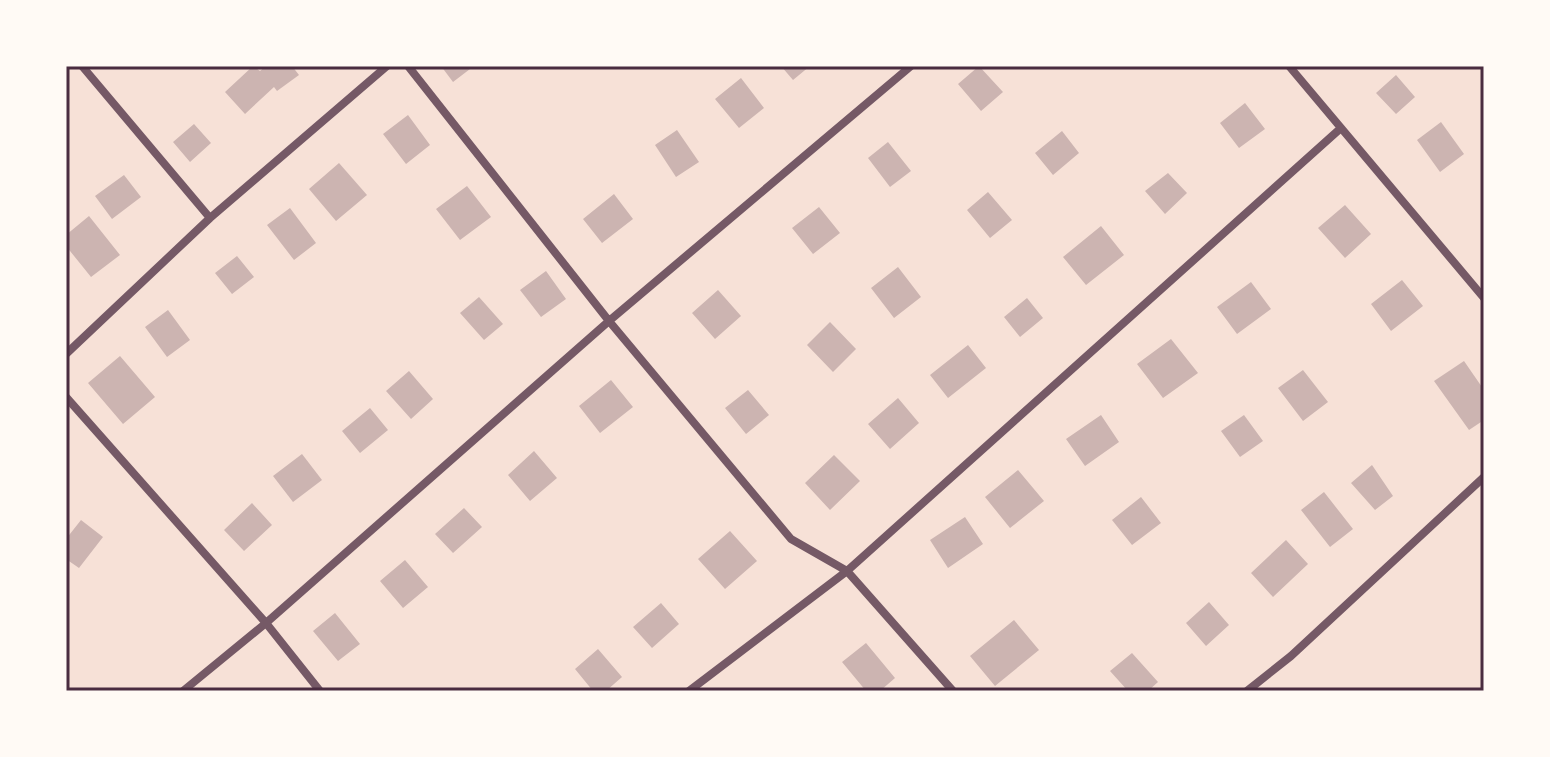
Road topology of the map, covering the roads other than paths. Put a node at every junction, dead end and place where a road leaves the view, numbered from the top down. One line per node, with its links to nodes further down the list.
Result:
1 (82, 66): 7 (street)
2 (387, 66): 7 (street)
3 (408, 66): 9 (street)
4 (911, 66): 9 (street)
5 (1289, 66): 6 (street)
6 (1341, 128): 8 (street); 13 (street)
7 (210, 218): 10 (street)
8 (1484, 298)
9 (609, 321): 13 (street); 14 (street)
10 (66, 354)
11 (66, 397): 14 (street)
12 (1484, 477): 19 (street)
13 (847, 571): 17 (street); 18 (street)
14 (266, 623): 15 (street); 16 (street)
15 (183, 691)
16 (320, 691)
17 (689, 691)
18 (953, 691)
19 (1247, 691)

